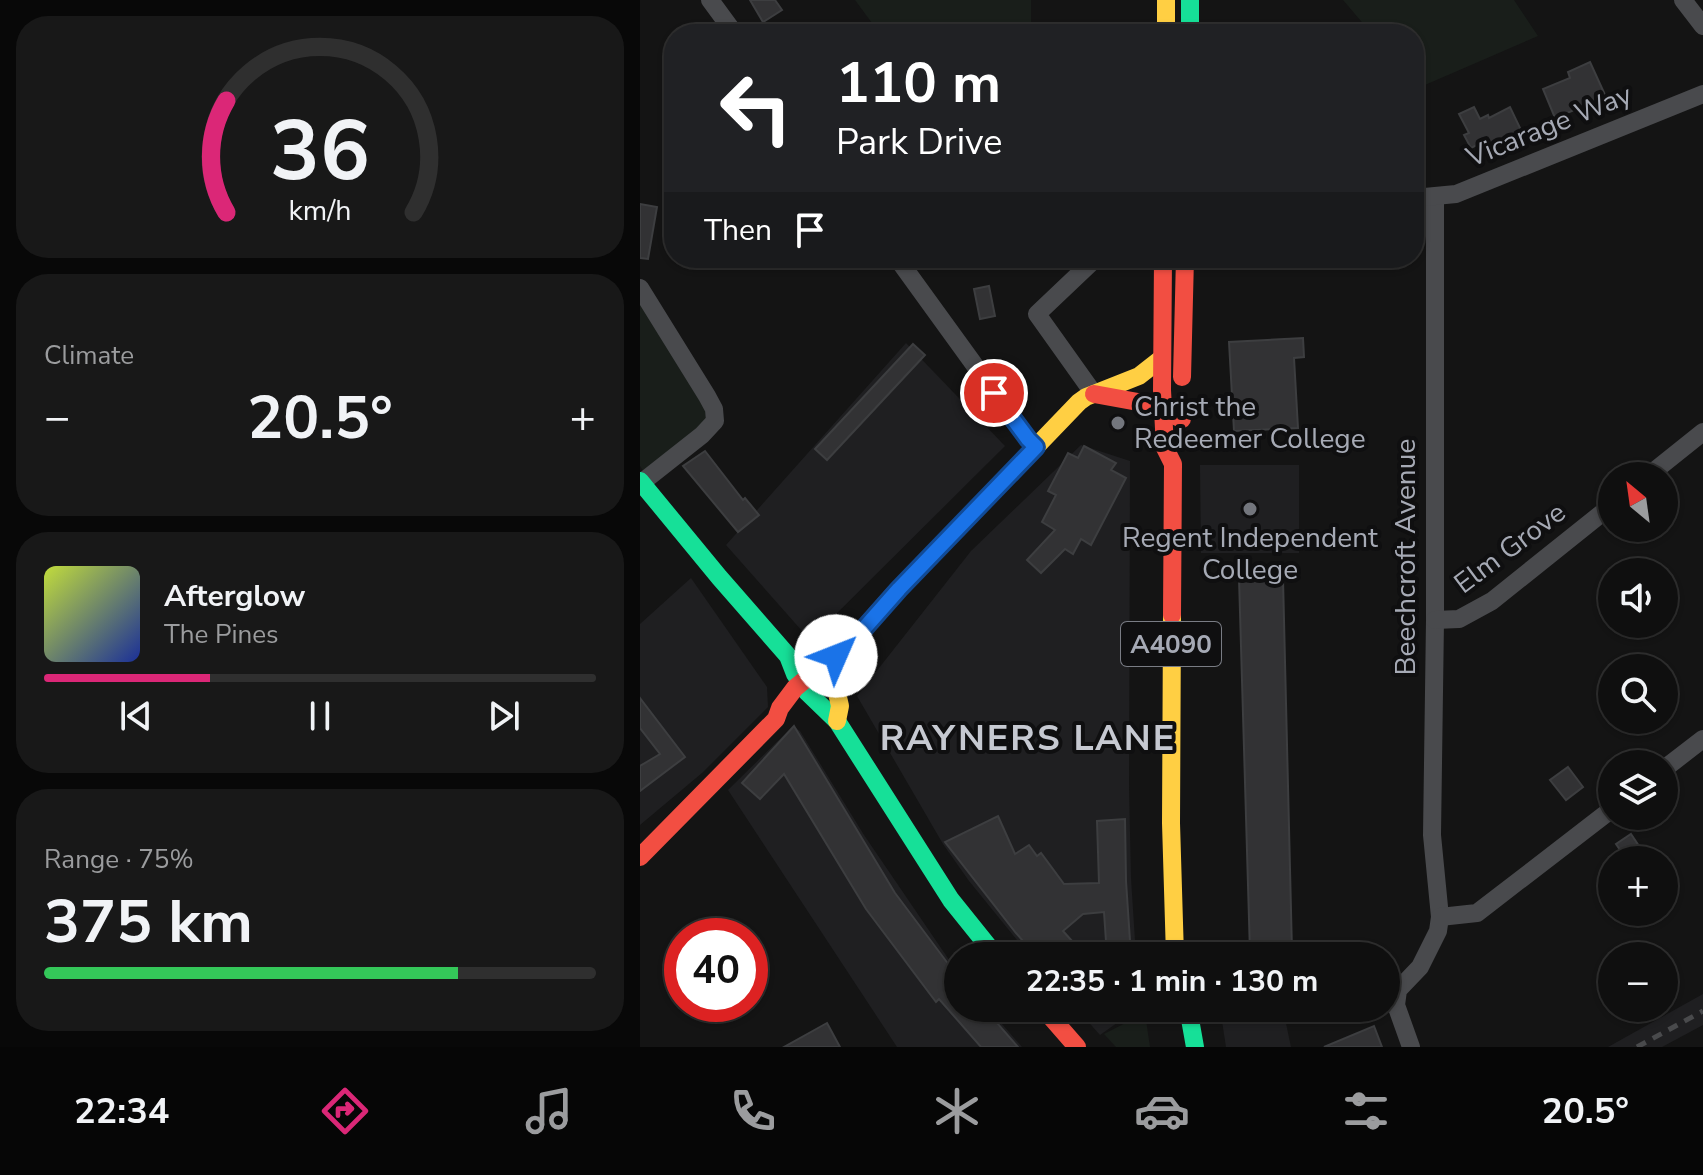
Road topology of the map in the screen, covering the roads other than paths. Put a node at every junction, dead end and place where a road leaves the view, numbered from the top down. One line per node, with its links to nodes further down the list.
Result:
1 (710, 0): 5 (street)
2 (1166, 0): 6 (street)
3 (1190, 0): 7 (street)
4 (1683, 0): 8 (street)
5 (728, 24)
6 (1166, 24)
7 (1190, 24)
8 (1703, 26)
9 (1703, 94): 10 (street, Vicarage Way)
10 (1435, 197): 11 (street, Vicarage Way); 25 (street, Beechcroft Avenue)
11 (1424, 198)
12 (904, 268): 21 (street)
13 (1085, 268): 18 (street)
14 (1163, 268): 17 (street, A4090)
15 (1184, 268): 19 (street, A4090)
16 (640, 288): 23 (street)
17 (1162, 358): 18 (street); 19 (street, A4090)
18 (1094, 394): 19 (street); 21 (street)
19 (1177, 405): 37 (street, A4090)
20 (1703, 432): 22 (street)
21 (1036, 447): 27 (street)
22 (1666, 462)
23 (641, 483): 26 (street)
24 (1598, 516): 25 (street, Elm Grove)
25 (1435, 620): 35 (street, Beechcroft Avenue)
26 (788, 656): 27 (street); 28 (street)
27 (829, 660): 28 (street); 29 (street)
28 (800, 684): 29 (street); 30 (street)
29 (832, 717): 30 (street); 36 (street)
30 (776, 719): 34 (street)
31 (1703, 739): 32 (street)
32 (1678, 758)
33 (1598, 820): 35 (street)
34 (640, 857)
35 (1440, 917): 44 (street)
36 (985, 942)
37 (1175, 942)
38 (1055, 1022): 41 (street)
39 (1174, 1022): 42 (street)
40 (1191, 1022): 43 (street)
41 (1077, 1047)
42 (1178, 1047)
43 (1195, 1047)
44 (1411, 1047)

